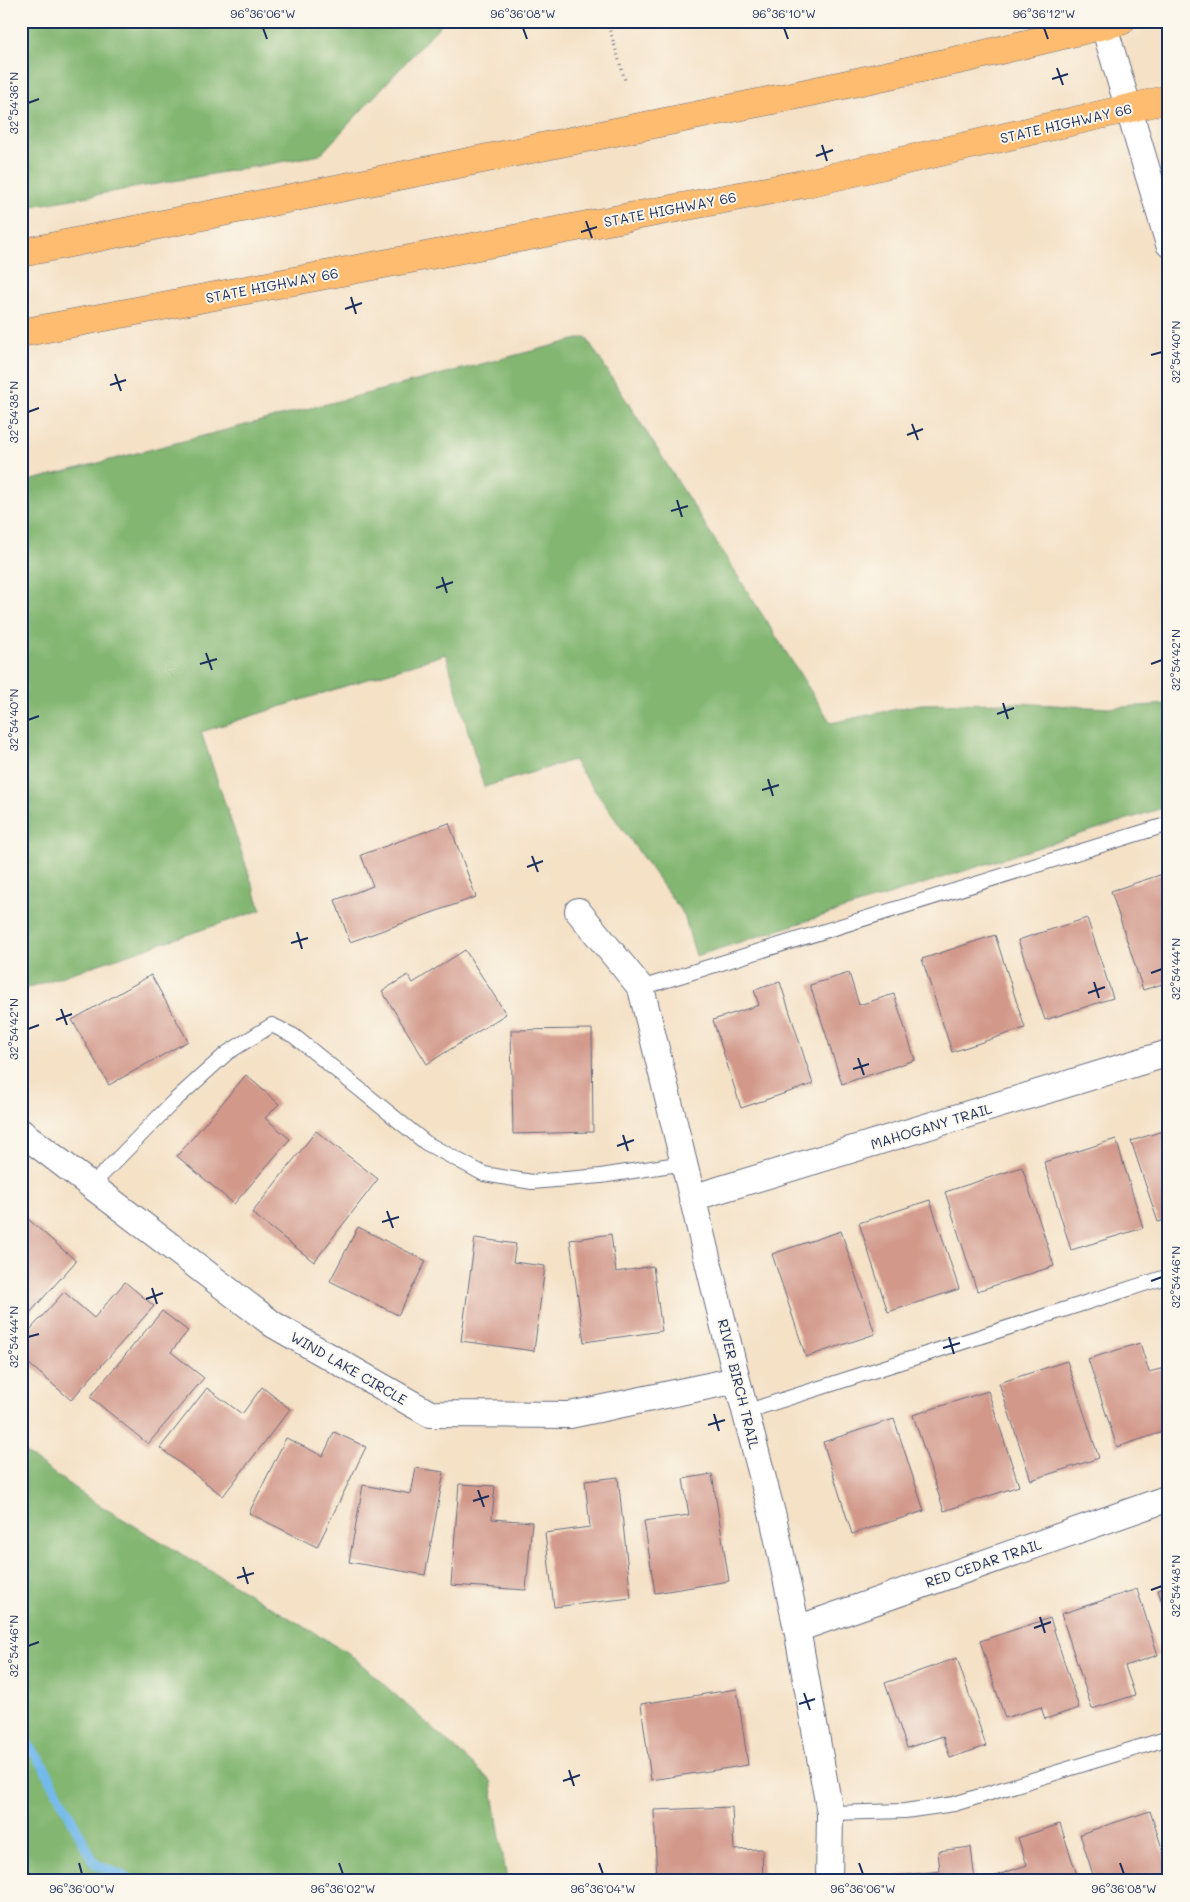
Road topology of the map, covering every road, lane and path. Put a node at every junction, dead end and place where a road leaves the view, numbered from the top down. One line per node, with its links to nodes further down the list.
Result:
1 (607, 21): 3 (path)
2 (1109, 23): 5 (street); 7 (main road)
3 (625, 80)
4 (1169, 99): 5 (main road, STATE HIGHWAY 66)
5 (1128, 109): 6 (street); 8 (main road, STATE HIGHWAY 66)
6 (1169, 244)
7 (21, 253)
8 (21, 333)
9 (1169, 824): 11 (lane)
10 (578, 911): 11 (street, RIVER BIRCH TRAIL)
11 (641, 988): 14 (street, RIVER BIRCH TRAIL)
12 (1169, 1053): 16 (street, MAHOGANY TRAIL)
13 (21, 1132): 15 (street, WIND LAKE CIRCLE)
14 (684, 1163): 15 (lane); 16 (street, RIVER BIRCH TRAIL)
15 (91, 1186): 18 (street, WIND LAKE CIRCLE)
16 (692, 1198): 18 (street, RIVER BIRCH TRAIL)
17 (1169, 1276): 19 (lane)
18 (737, 1380): 19 (street, RIVER BIRCH TRAIL)
19 (745, 1412): 21 (street, RIVER BIRCH TRAIL)
20 (1169, 1498): 21 (street, RED CEDAR TRAIL)
21 (797, 1629): 23 (street, RIVER BIRCH TRAIL)
22 (1169, 1738): 23 (lane)
23 (830, 1812): 24 (street, RIVER BIRCH TRAIL)
24 (828, 1881)

